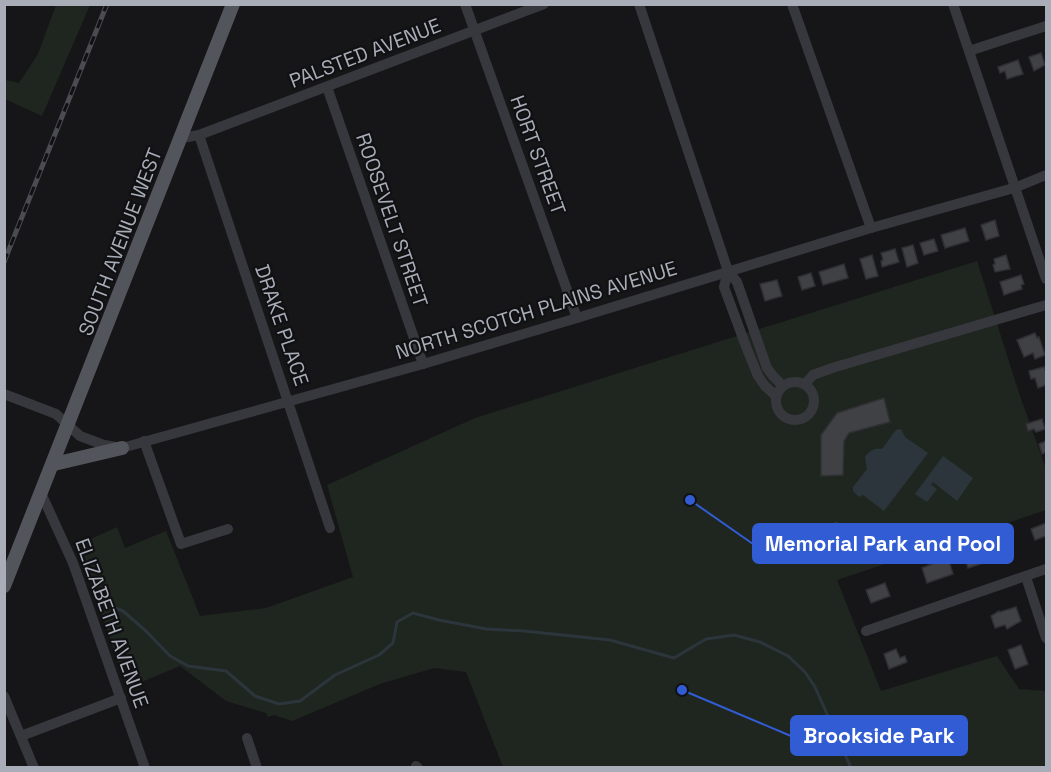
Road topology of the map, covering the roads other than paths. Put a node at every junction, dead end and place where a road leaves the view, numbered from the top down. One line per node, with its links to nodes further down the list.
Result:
1 (233, 4): 12 (main road, SOUTH AVENUE WEST)
2 (465, 4): 8 (street, HORT STREET)
3 (544, 4): 8 (street, PALSTED AVENUE)
4 (639, 4): 16 (street)
5 (792, 4): 15 (street)
6 (952, 4): 9 (street)
7 (1047, 26): 9 (street)
8 (475, 31): 10 (street, PALSTED AVENUE); 19 (street, HORT STREET)
9 (969, 51): 14 (street)
10 (327, 87): 11 (street, PALSTED AVENUE); 20 (street, ROOSEVELT STREET)
11 (199, 135): 12 (street, PALSTED AVENUE); 25 (street, DRAKE PLACE)
12 (182, 138): 26 (main road, SOUTH AVENUE WEST)
13 (1047, 175): 14 (street, NORTH SCOTCH PLAINS AVENUE)
14 (1017, 187): 15 (street, NORTH SCOTCH PLAINS AVENUE); 17 (street)
15 (871, 228): 16 (street, NORTH SCOTCH PLAINS AVENUE)
16 (728, 271): 19 (street, NORTH SCOTCH PLAINS AVENUE); 22 (street); 24 (street)
17 (1047, 279)
18 (1047, 305): 21 (street)
19 (577, 318): 20 (street, NORTH SCOTCH PLAINS AVENUE)
20 (423, 364): 25 (street, NORTH SCOTCH PLAINS AVENUE)
21 (805, 384): 22 (street); 24 (street)
22 (783, 386): 24 (street)
23 (4, 394): 26 (street)
24 (776, 396)
25 (289, 402): 27 (street, NORTH SCOTCH PLAINS AVENUE); 31 (street, DRAKE PLACE)
26 (69, 425): 28 (street); 29 (main road, SOUTH AVENUE WEST)
27 (144, 441): 28 (street, NORTH SCOTCH PLAINS AVENUE); 32 (street)
28 (122, 448): 29 (main road)
29 (54, 464): 30 (main road, SOUTH AVENUE WEST)
30 (41, 493): 35 (main road, SOUTH AVENUE WEST); 39 (street, ELIZABETH AVENUE)
31 (330, 528)
32 (228, 529)
33 (1047, 569): 34 (street)
34 (1026, 577): 36 (street); 37 (street)
35 (4, 585)
36 (866, 631)
37 (1047, 638)
38 (4, 696): 40 (street)
39 (121, 698): 40 (street); 43 (street, ELIZABETH AVENUE)
40 (21, 736): 42 (street)
41 (247, 738): 44 (street)
42 (34, 768)
43 (145, 768)
44 (257, 768)

